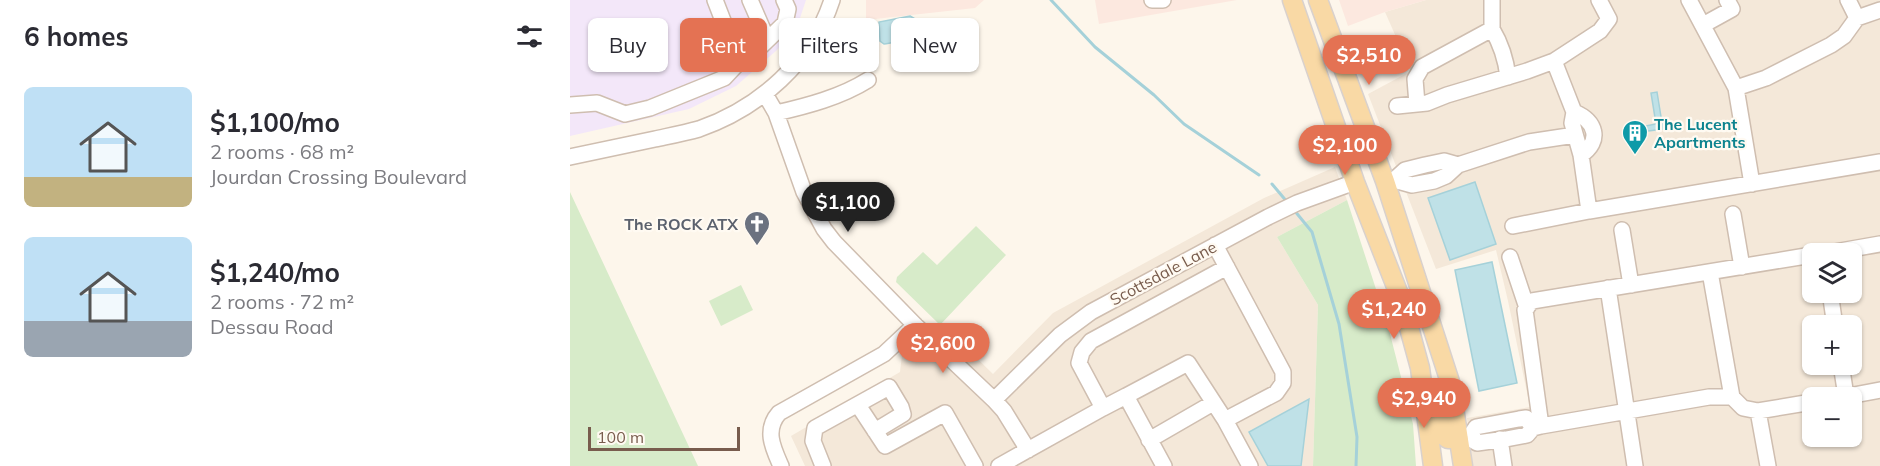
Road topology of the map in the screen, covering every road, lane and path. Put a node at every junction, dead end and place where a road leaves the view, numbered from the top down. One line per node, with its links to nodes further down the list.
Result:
1 (715, 0): 15 (street)
2 (750, 0): 19 (street)
3 (784, 0): 19 (street)
4 (832, 0): 25 (street)
5 (1152, 0): 6 (street)
6 (1163, 0)
7 (1292, 0): 31 (main road)
8 (1318, 0): 36 (main road)
9 (1492, 0): 18 (street)
10 (1599, 0): 20 (street)
11 (1689, 0): 17 (street)
12 (1727, 0): 17 (street)
13 (1848, 0): 16 (street)
14 (1880, 10): 16 (street)
15 (722, 18)
16 (1857, 18): 24 (street)
17 (1703, 25): 24 (street)
18 (1492, 29): 22 (street); 26 (street)
19 (768, 39)
20 (1554, 61): 22 (street); 29 (street)
21 (730, 72): 27 (street)
22 (1508, 77): 26 (street)
23 (868, 80): 30 (street)
24 (1736, 88): 37 (street)
25 (765, 94): 30 (street); 34 (street)
26 (1417, 104): 28 (street)
27 (570, 105)
28 (1397, 106)
29 (1574, 112): 32 (street); 33 (street)
30 (776, 114): 55 (street)
31 (1336, 128): 36 (main road); 38 (main road)
32 (1571, 135): 33 (street); 36 (street)
33 (1581, 155): 39 (street)
34 (570, 158)
35 (1880, 162): 37 (street)
36 (1389, 180): 43 (main road)
37 (1752, 184): 39 (street)
38 (1348, 185): 43 (main road); 45 (street, Scottsdale Lane); 56 (main road)
39 (1589, 211): 41 (street)
40 (1733, 214): 50 (street)
41 (1513, 226)
42 (1622, 230): 52 (street)
43 (1403, 239): 72 (main road)
44 (1880, 244): 46 (street)
45 (1215, 245): 49 (street); 61 (street, Scottsdale Lane)
46 (1862, 247)
47 (1510, 257): 54 (street)
48 (1802, 257): 50 (street)
49 (1227, 267): 65 (street); 68 (street)
50 (1742, 267): 51 (street)
51 (1710, 272): 52 (street); 60 (street)
52 (1631, 285): 53 (street)
53 (1608, 288): 54 (street); 66 (street)
54 (1527, 308): 70 (street)
55 (915, 325): 61 (street); 76 (street)
56 (1420, 368): 72 (main road); 82 (main road)
57 (1880, 390): 58 (street)
58 (1862, 393)
59 (1126, 396): 62 (street); 65 (street); 74 (street)
60 (1732, 397): 66 (street); 67 (street)
61 (994, 400): 75 (street)
62 (1213, 403): 68 (street); 74 (street)
63 (1802, 404): 67 (street)
64 (858, 405): 71 (street); 71 (street); 77 (street)
65 (1103, 408): 75 (street)
66 (1628, 411): 70 (street); 85 (street)
67 (1758, 411): 86 (street)
68 (1225, 420): 81 (street)
69 (1504, 422): 70 (street); 72 (street); 73 (street)
70 (1537, 427): 73 (street)
71 (875, 431): 78 (street)
72 (1464, 439): 73 (street); 83 (main road)
73 (1503, 439): 84 (street)
74 (1149, 440): 80 (street)
75 (1028, 450): 79 (street)
76 (781, 466)
77 (823, 466)
78 (975, 466)
79 (999, 466)
80 (1164, 466)
81 (1250, 466)
82 (1433, 466)
83 (1463, 466)
84 (1504, 466)
85 (1635, 466)
86 (1768, 466)

